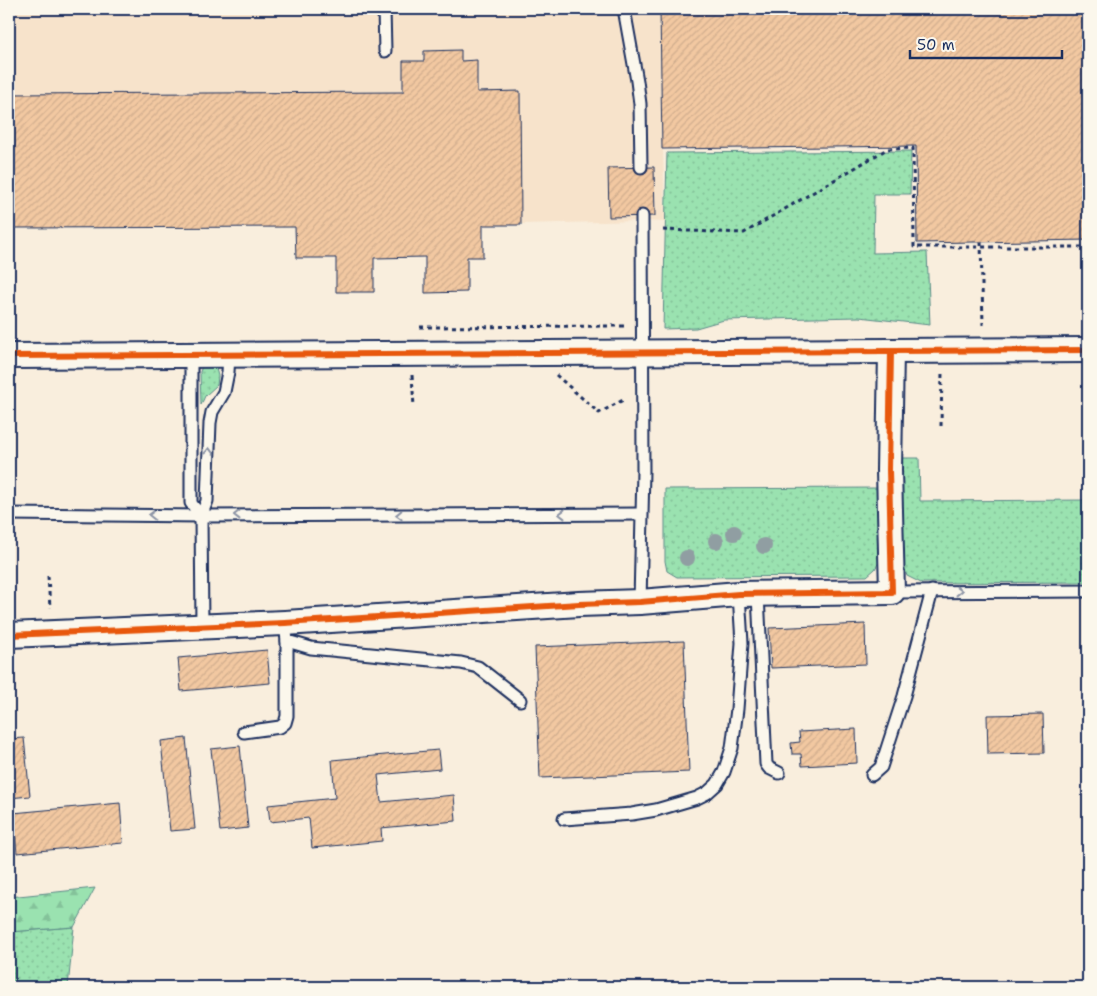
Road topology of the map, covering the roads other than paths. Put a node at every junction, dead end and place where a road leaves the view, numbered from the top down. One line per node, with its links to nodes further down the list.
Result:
1 (384, 9): 3 (lane)
2 (624, 9): 4 (lane)
3 (385, 51)
4 (641, 167)
5 (642, 216): 8 (lane)
6 (1088, 350): 7 (street)
7 (891, 351): 8 (street); 17 (street)
8 (643, 352): 9 (street); 13 (lane)
9 (229, 354): 10 (street); 14 (lane, one-way to 9)
10 (192, 355): 11 (street); 14 (lane)
11 (9, 356)
12 (9, 514): 14 (lane, one-way to 12)
13 (641, 514): 14 (lane, one-way to 14); 19 (lane)
14 (200, 516): 20 (lane)
15 (932, 591): 16 (lane, one-way to 16); 17 (lane); 26 (lane)
16 (1088, 591)
17 (892, 592): 18 (street)
18 (748, 594): 19 (street); 25 (lane); 27 (lane)
19 (640, 602): 21 (street)
20 (202, 626): 21 (street); 22 (street)
21 (286, 632): 23 (lane); 24 (lane)
22 (9, 636)
23 (520, 700)
24 (244, 732)
25 (779, 773)
26 (872, 775)
27 (564, 819)

